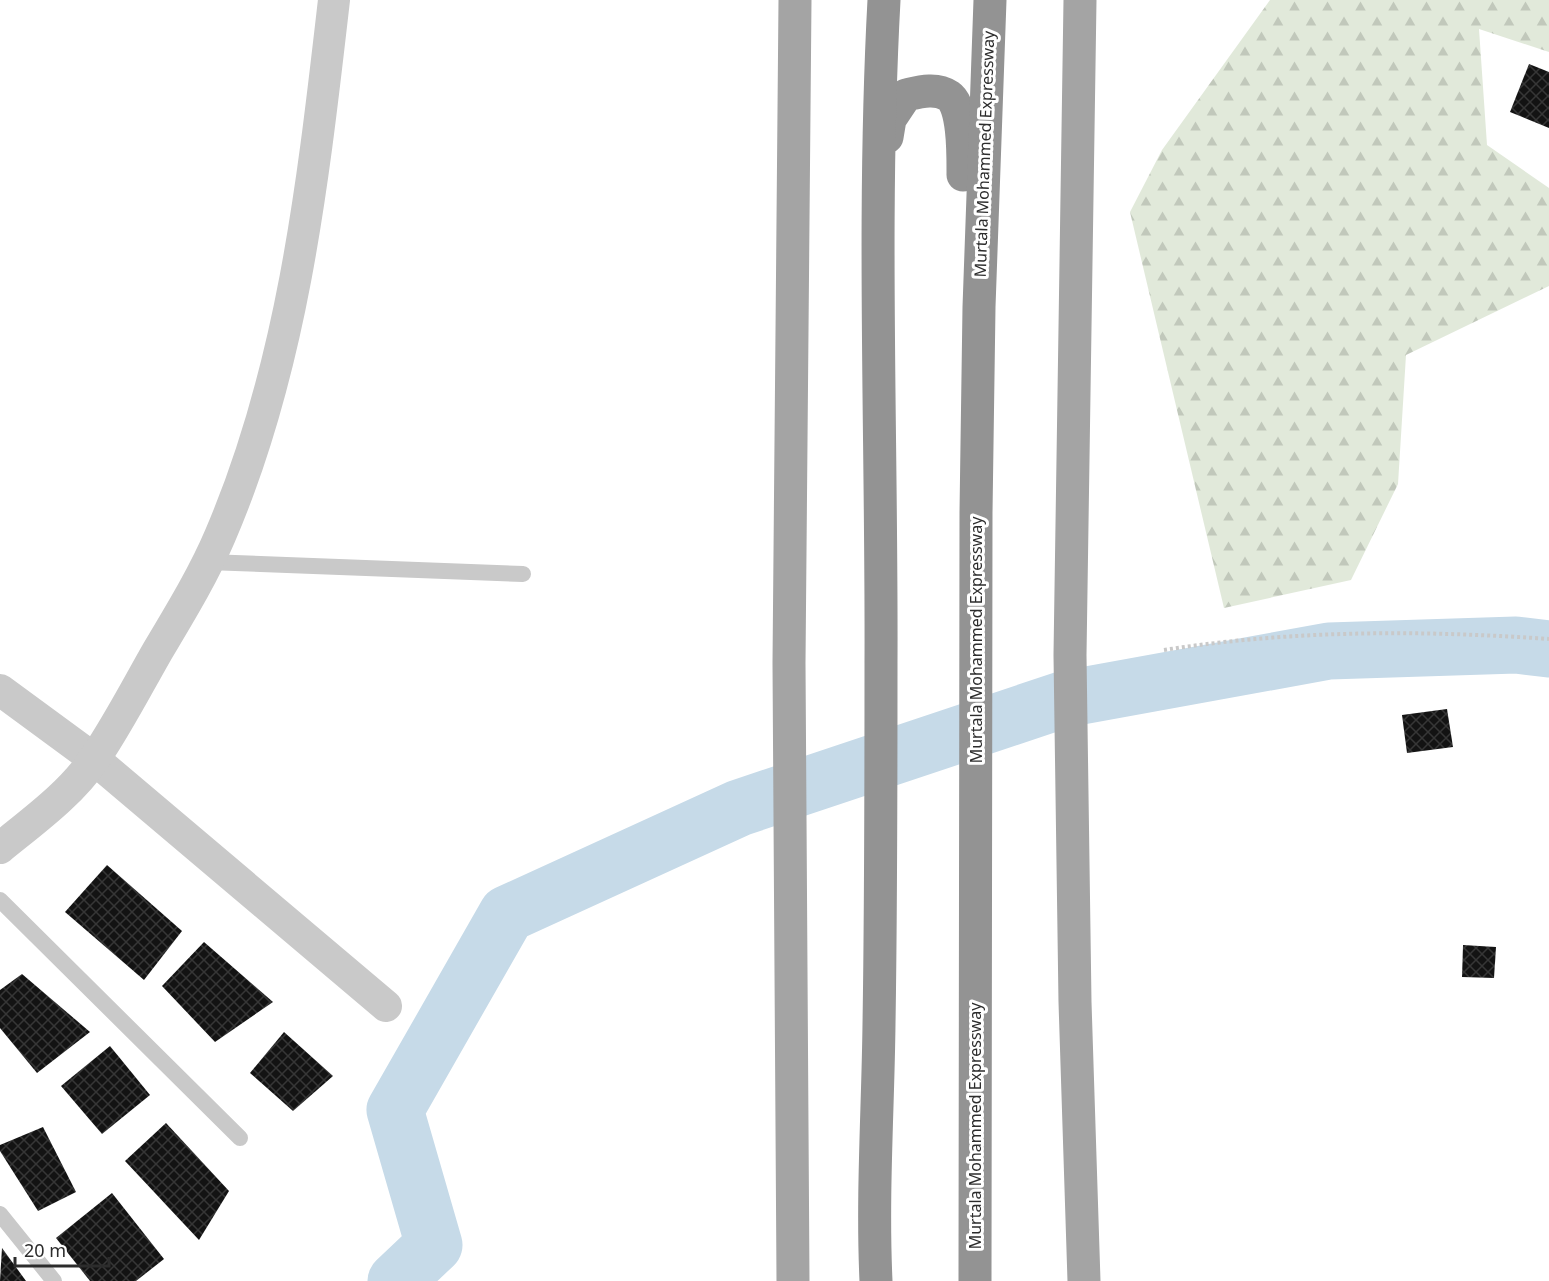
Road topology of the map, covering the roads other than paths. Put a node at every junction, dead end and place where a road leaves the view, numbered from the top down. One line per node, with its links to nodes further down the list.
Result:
1 (334, 0): 8 (street)
2 (795, 0): 20 (main road)
3 (884, 0): 6 (highway)
4 (990, 0): 7 (highway, Murtala Mohammed Expressway)
5 (1080, 0): 25 (main road)
6 (880, 180): 7 (highway); 18 (highway)
7 (979, 307): 16 (highway, Murtala Mohammed Expressway)
8 (207, 562): 9 (lane); 11 (street)
9 (523, 574)
10 (0, 690): 11 (street)
11 (94, 759): 12 (street); 14 (street)
12 (0, 848)
13 (0, 900): 15 (lane)
14 (386, 1006)
15 (240, 1138)
16 (975, 1170): 23 (highway, Murtala Mohammed Expressway); 24 (highway)
17 (0, 1214): 19 (lane)
18 (874, 1228): 21 (highway); 22 (highway)
19 (54, 1281)
20 (793, 1281)
21 (867, 1281)
22 (876, 1281)
23 (975, 1281)
24 (997, 1281)
25 (1084, 1281)

